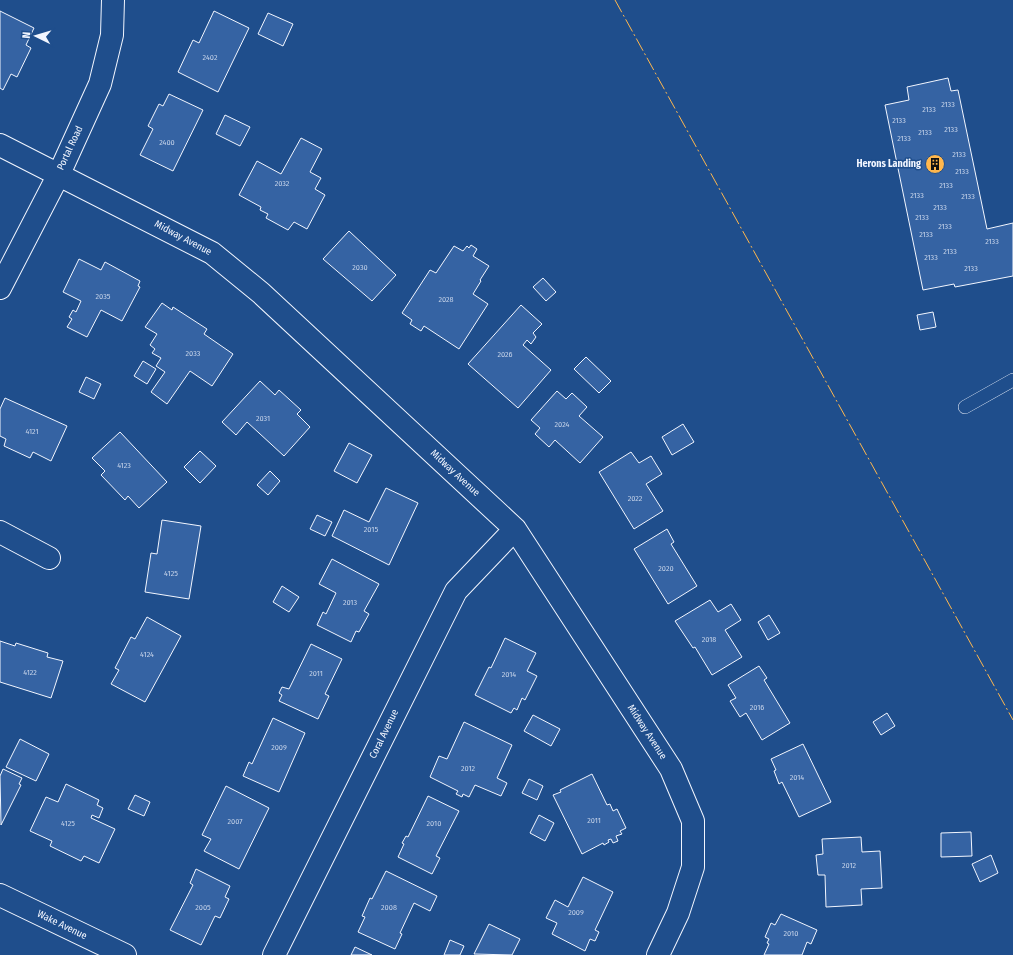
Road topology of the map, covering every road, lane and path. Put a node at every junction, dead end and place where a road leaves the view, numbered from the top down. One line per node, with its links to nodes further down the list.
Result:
1 (114, 0): 3 (street, Portal Road)
2 (0, 145): 3 (street, Midway Avenue)
3 (59, 174): 4 (street, Portal Road); 7 (street, Midway Avenue)
4 (0, 288)
5 (1013, 380): 6 (lane)
6 (965, 407)
7 (515, 529): 12 (street, Coral Avenue); 13 (street, Midway Avenue)
8 (0, 532): 9 (street)
9 (49, 558)
10 (0, 895): 11 (street, Wake Avenue)
11 (125, 955)
12 (274, 955)
13 (658, 955)

